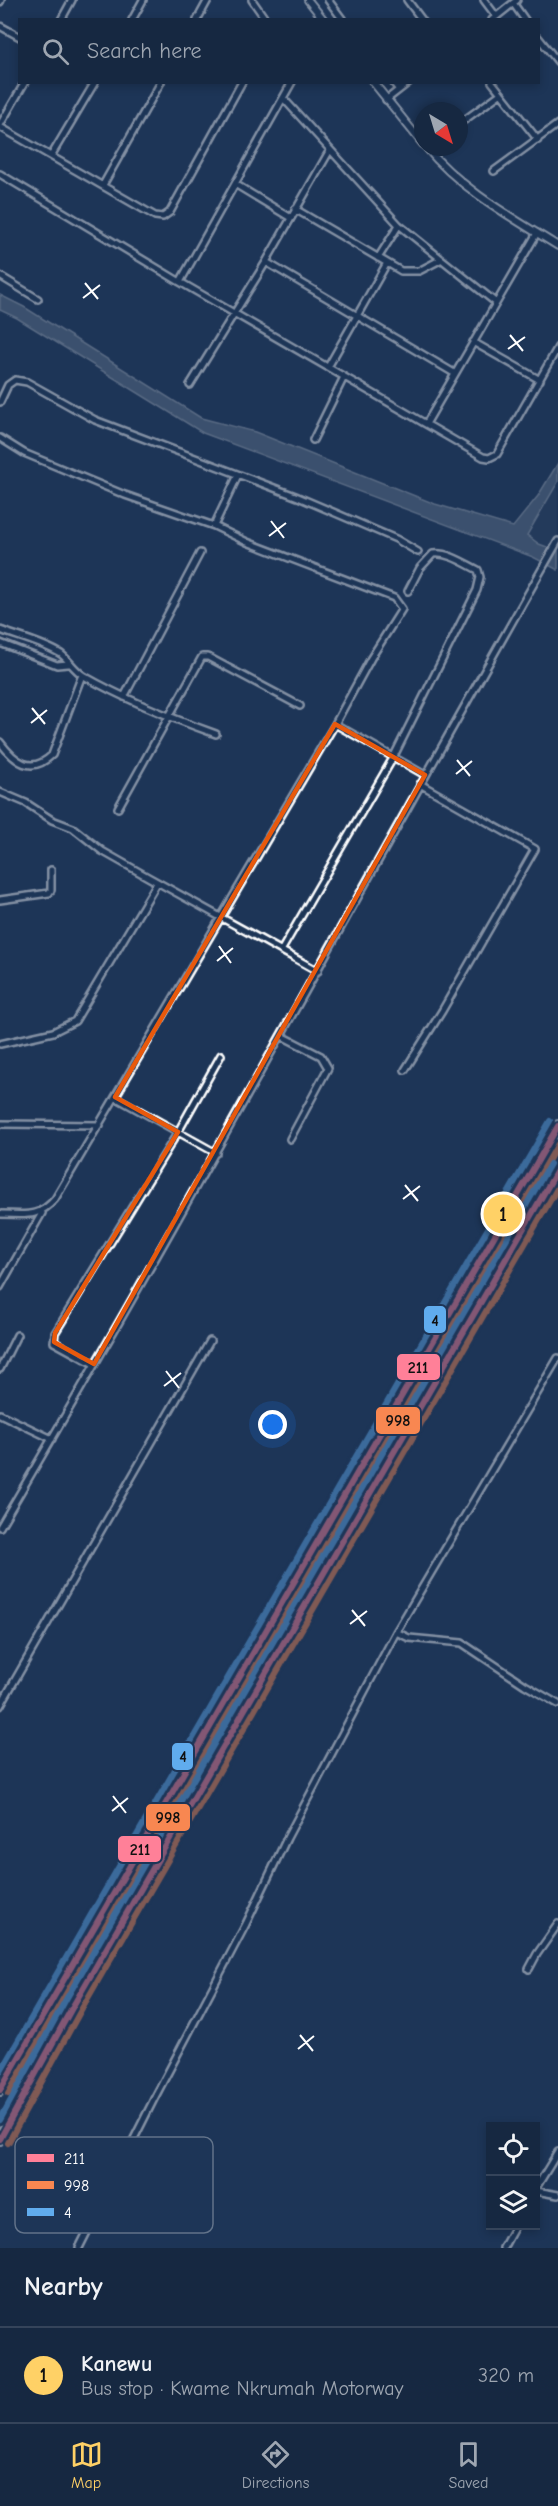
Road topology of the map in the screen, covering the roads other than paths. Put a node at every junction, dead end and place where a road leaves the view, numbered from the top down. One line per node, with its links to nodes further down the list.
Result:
1 (72, 0): 10 (street)
2 (143, 0): 11 (street)
3 (208, 0): 12 (street)
4 (252, 0): 13 (street)
5 (308, 0): 14 (street)
6 (328, 0): 15 (street)
7 (407, 0): 16 (street)
8 (484, 0): 17 (street)
9 (515, 2): 17 (street); 18 (street)
10 (62, 18)
11 (133, 18)
12 (198, 18)
13 (265, 18)
14 (322, 18)
15 (342, 18)
16 (420, 18)
17 (494, 18)
18 (524, 18)
19 (0, 26): 20 (street)
20 (18, 36)
21 (540, 40): 22 (street)
22 (558, 62)
23 (24, 84): 38 (street)
24 (94, 84): 42 (street)
25 (160, 84): 47 (street)
26 (241, 84): 47 (street)
27 (291, 84): 34 (street)
28 (375, 84): 35 (street)
29 (394, 84): 32 (street)
30 (406, 84): 32 (street)
31 (493, 84): 33 (street)
32 (399, 90): 35 (street)
33 (500, 94): 36 (street); 40 (street)
34 (283, 98): 41 (street); 46 (street)
35 (387, 100): 39 (street)
36 (468, 117)
37 (558, 124): 40 (street)
38 (0, 126): 42 (street)
39 (414, 133)
40 (538, 140): 44 (street)
41 (330, 150): 48 (street); 50 (street)
42 (51, 156): 47 (street)
43 (435, 156): 51 (street)
44 (494, 171)
45 (0, 174): 58 (street)
46 (235, 184): 49 (street); 58 (street)
47 (103, 185)
48 (296, 209): 49 (street); 53 (street)
49 (291, 218): 55 (street)
50 (399, 225): 53 (street); 54 (street)
51 (537, 233): 52 (street); 60 (street)
52 (558, 246)
53 (378, 258): 56 (street)
54 (440, 260): 56 (street); 60 (street)
55 (266, 262): 61 (street); 62 (street)
56 (387, 263): 62 (street)
57 (0, 276): 59 (street)
58 (180, 282): 61 (street)
59 (38, 299)
60 (495, 302): 63 (street)
61 (235, 314): 65 (street); 69 (street)
62 (358, 316): 65 (street); 66 (street)
63 (473, 342): 66 (street); 68 (street)
64 (558, 348): 68 (street)
65 (328, 367): 67 (street)
66 (454, 373): 71 (street)
67 (344, 377): 71 (street); 73 (street)
68 (540, 380): 71 (street)
69 (190, 385)
70 (0, 402): 74 (street)
71 (426, 424)
72 (0, 438): 75 (street)
73 (313, 440)
74 (238, 475): 75 (street); 77 (street)
75 (214, 526): 87 (street)
76 (558, 541): 91 (street)
77 (418, 552)
78 (200, 553): 84 (street)
79 (408, 591): 90 (street)
80 (0, 630): 82 (street)
81 (0, 643): 82 (street)
82 (68, 664): 83 (street)
83 (82, 675): 84 (street); 89 (street)
84 (124, 697): 86 (street)
85 (300, 706): 86 (street)
86 (167, 717): 88 (street); 94 (street)
87 (335, 724): 90 (street); 98 (street)
88 (216, 734)
89 (0, 742)
90 (393, 758): 91 (street); 99 (street)
91 (425, 775): 92 (street)
92 (420, 784): 100 (street); 104 (street)
93 (0, 792): 96 (street)
94 (118, 808)
95 (51, 870): 97 (street)
96 (157, 883): 98 (street); 102 (street)
97 (0, 900)
98 (221, 918): 99 (street); 105 (street)
99 (281, 951): 100 (street)
100 (318, 971): 101 (street)
101 (282, 1036): 110 (street); 111 (street)
102 (0, 1044)
103 (221, 1055): 109 (street)
104 (405, 1070)
105 (116, 1097): 107 (street); 109 (street)
106 (0, 1124): 107 (street)
107 (100, 1125): 113 (street)
108 (558, 1126): 129 (highway)
109 (178, 1132): 111 (street); 119 (street)
110 (290, 1139)
111 (216, 1153): 119 (street)
112 (558, 1169): 131 (highway)
113 (42, 1212): 114 (street); 115 (street)
114 (0, 1214)
115 (0, 1287)
116 (17, 1335): 120 (street)
117 (210, 1341): 126 (street)
118 (558, 1358): 124 (street)
119 (94, 1364): 122 (street)
120 (0, 1369)
121 (0, 1414): 122 (street)
122 (52, 1439): 123 (street)
123 (0, 1527)
124 (396, 1632): 125 (street); 130 (street)
125 (558, 1704)
126 (0, 1706)
127 (558, 1924): 128 (street)
128 (529, 1969)
129 (0, 2090)
130 (135, 2137)
131 (0, 2139)
132 (558, 2152): 133 (street)
133 (540, 2183)
134 (540, 2191): 135 (street)
135 (558, 2195)
136 (513, 2230): 139 (street)
137 (87, 2233): 138 (street)
138 (79, 2248)
139 (503, 2248)

